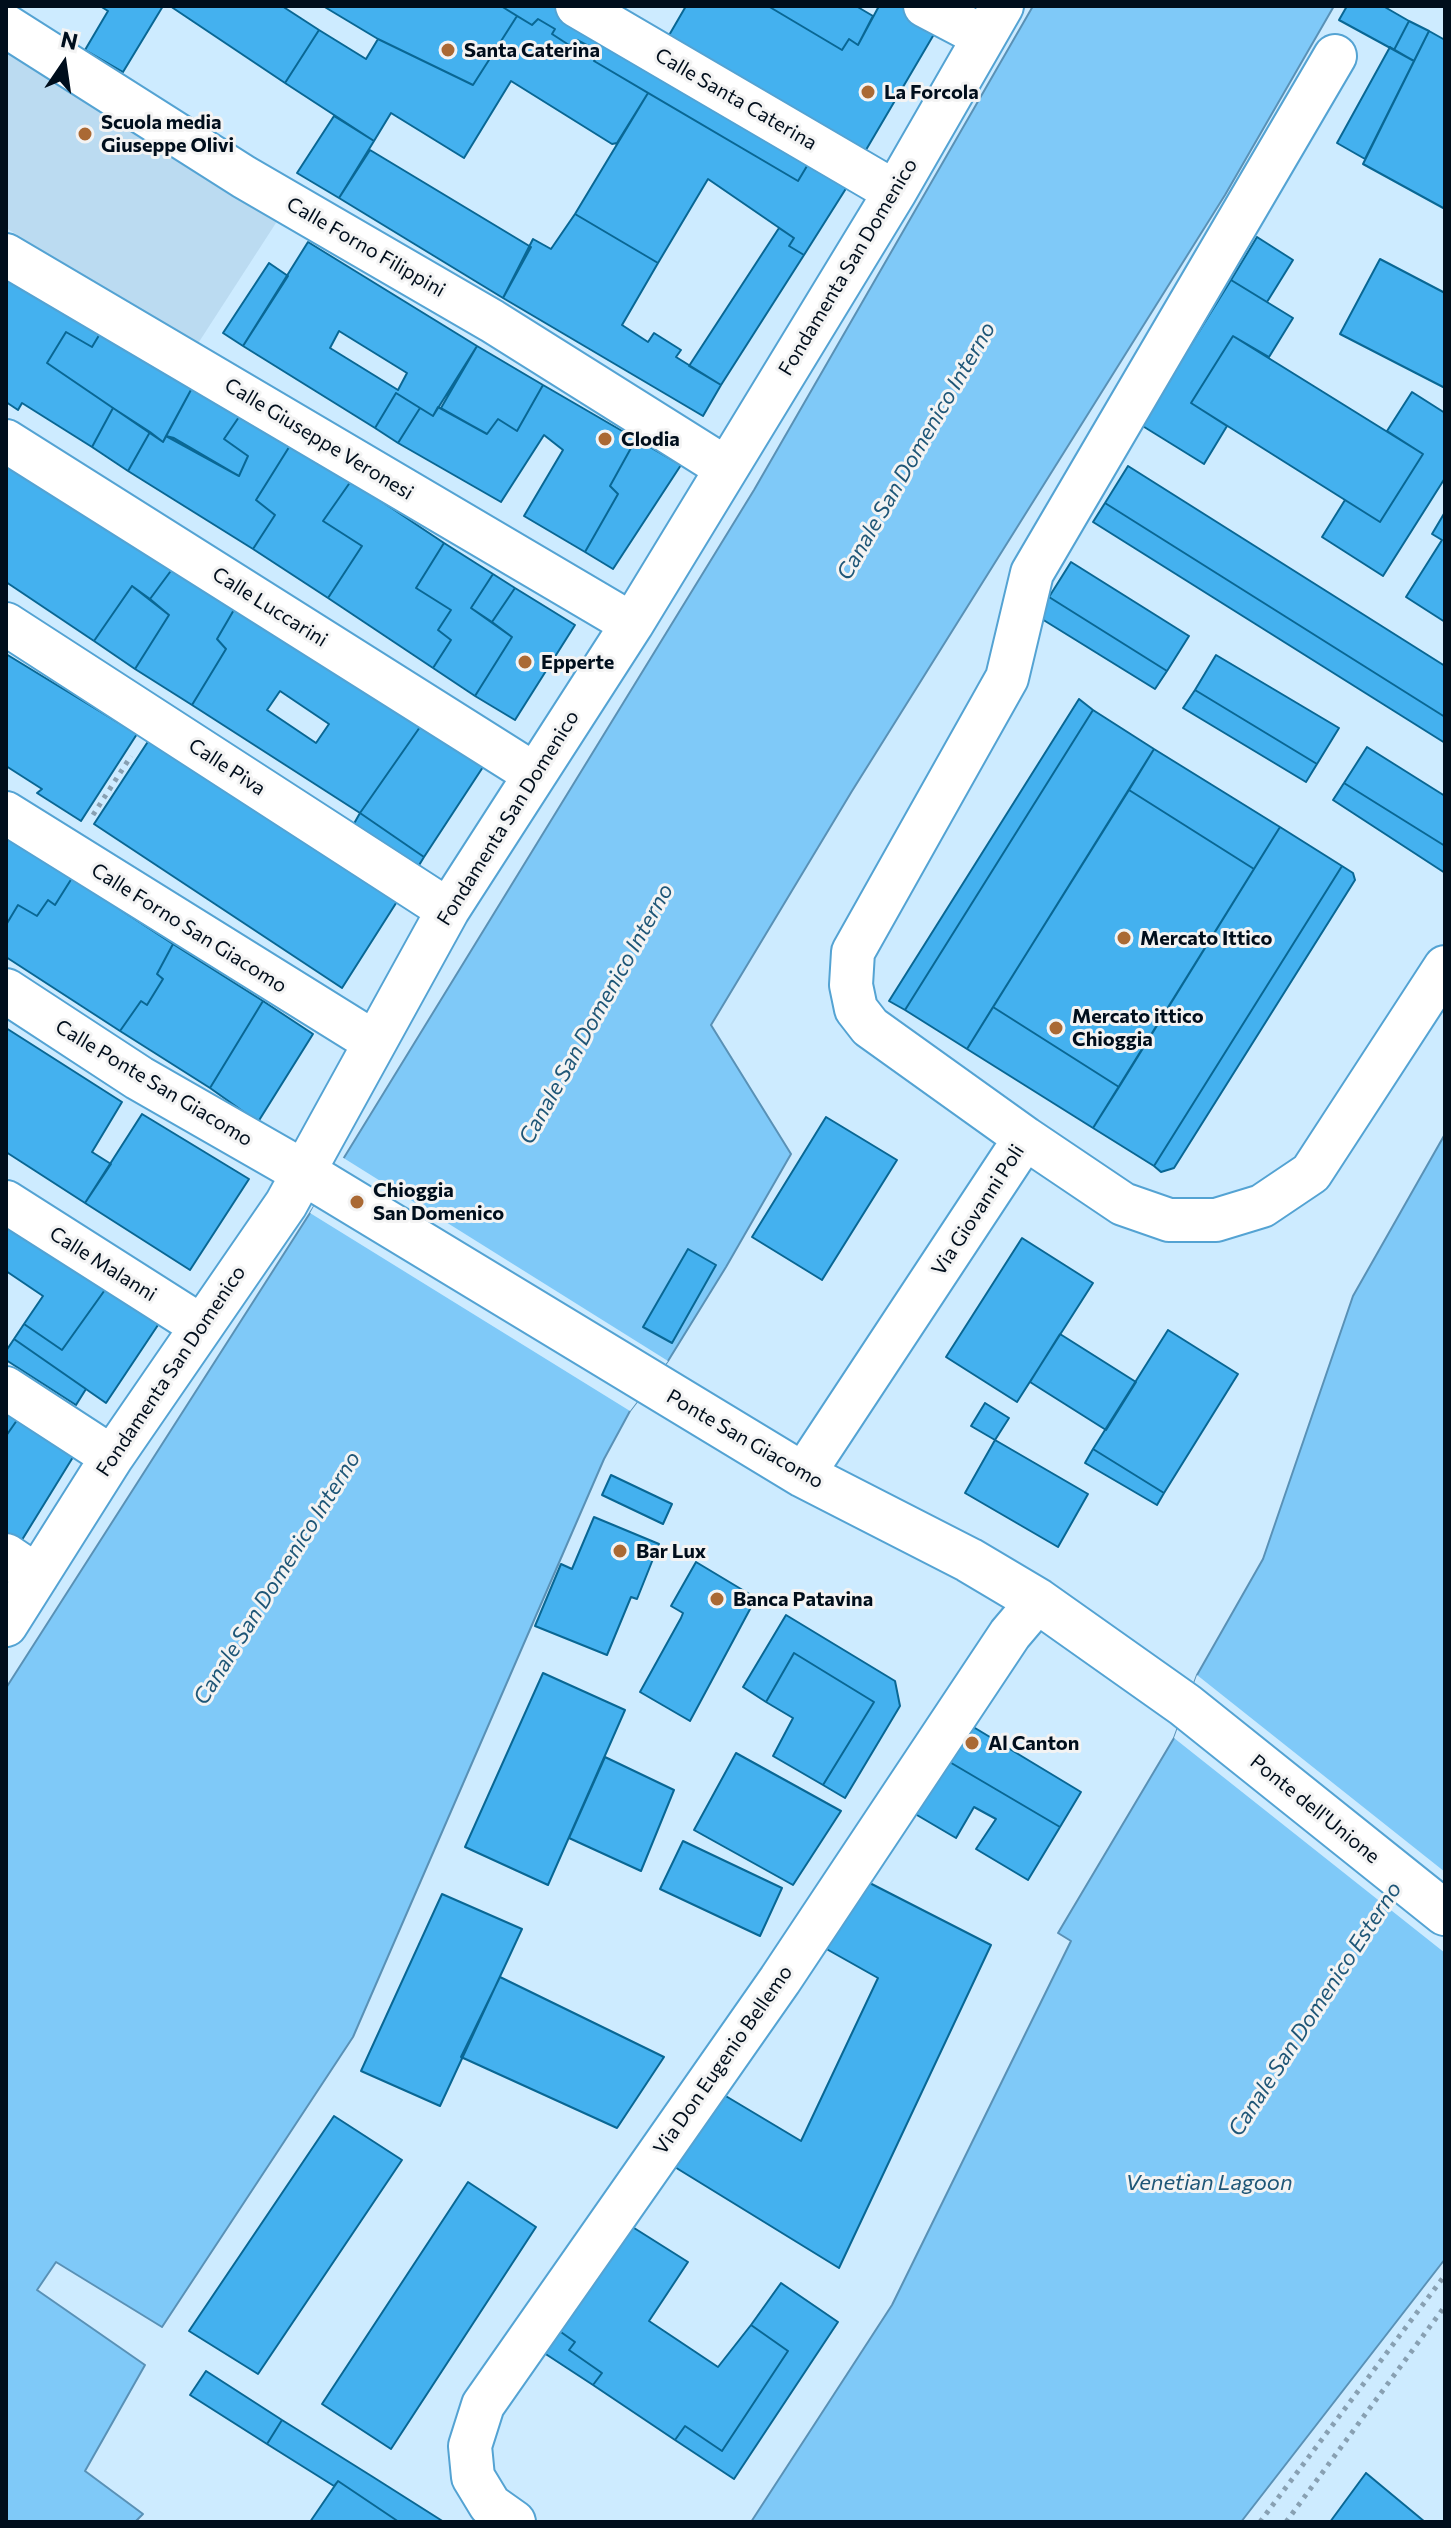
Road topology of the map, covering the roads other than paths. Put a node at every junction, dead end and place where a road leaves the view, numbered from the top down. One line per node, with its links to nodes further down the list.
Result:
1 (577, 6): 6 (street, Calle Santa Caterina)
2 (925, 6): 3 (street)
3 (993, 22): 6 (street, Fondamenta San Domenico)
4 (6, 26): 9 (street, Calle Forno Filippini)
5 (1335, 56): 18 (street)
6 (895, 192): 9 (street, Fondamenta San Domenico)
7 (6, 255): 11 (street, Calle Giuseppe Veronesi)
8 (6, 441): 12 (street, Calle Luccarini)
9 (726, 468): 11 (street, Fondamenta San Domenico)
10 (6, 624): 14 (street, Calle Piva)
11 (632, 624): 12 (street, Fondamenta San Domenico)
12 (534, 774): 14 (street, Fondamenta San Domenico)
13 (6, 813): 17 (street, Calle Forno San Giacomo)
14 (448, 910): 17 (street, Fondamenta San Domenico)
15 (1445, 967): 18 (street, Via Giovanni Poli)
16 (6, 991): 19 (street, Calle Ponte San Giacomo)
17 (374, 1042): 19 (street, Fondamenta San Domenico)
18 (1025, 1138): 24 (street, Via Giovanni Poli)
19 (312, 1178): 21 (street, Fondamenta San Domenico); 24 (street, Ponte San Giacomo)
20 (6, 1202): 21 (street, Calle Malanni)
21 (201, 1326): 23 (street, Fondamenta San Domenico)
22 (6, 1388): 23 (street)
23 (112, 1457): 25 (street, Fondamenta San Domenico)
24 (803, 1475): 26 (street, Ponte San Giacomo)
25 (21, 1566): 27 (street, Fondamenta San Domenico)
26 (1038, 1601): 28 (street, Ponte San Giacomo); 30 (street, Via Don Eugenio Bellemo)
27 (6, 1625)
28 (1185, 1705): 29 (street, Ponte dell'Unione)
29 (1445, 1913)
30 (514, 2522)

